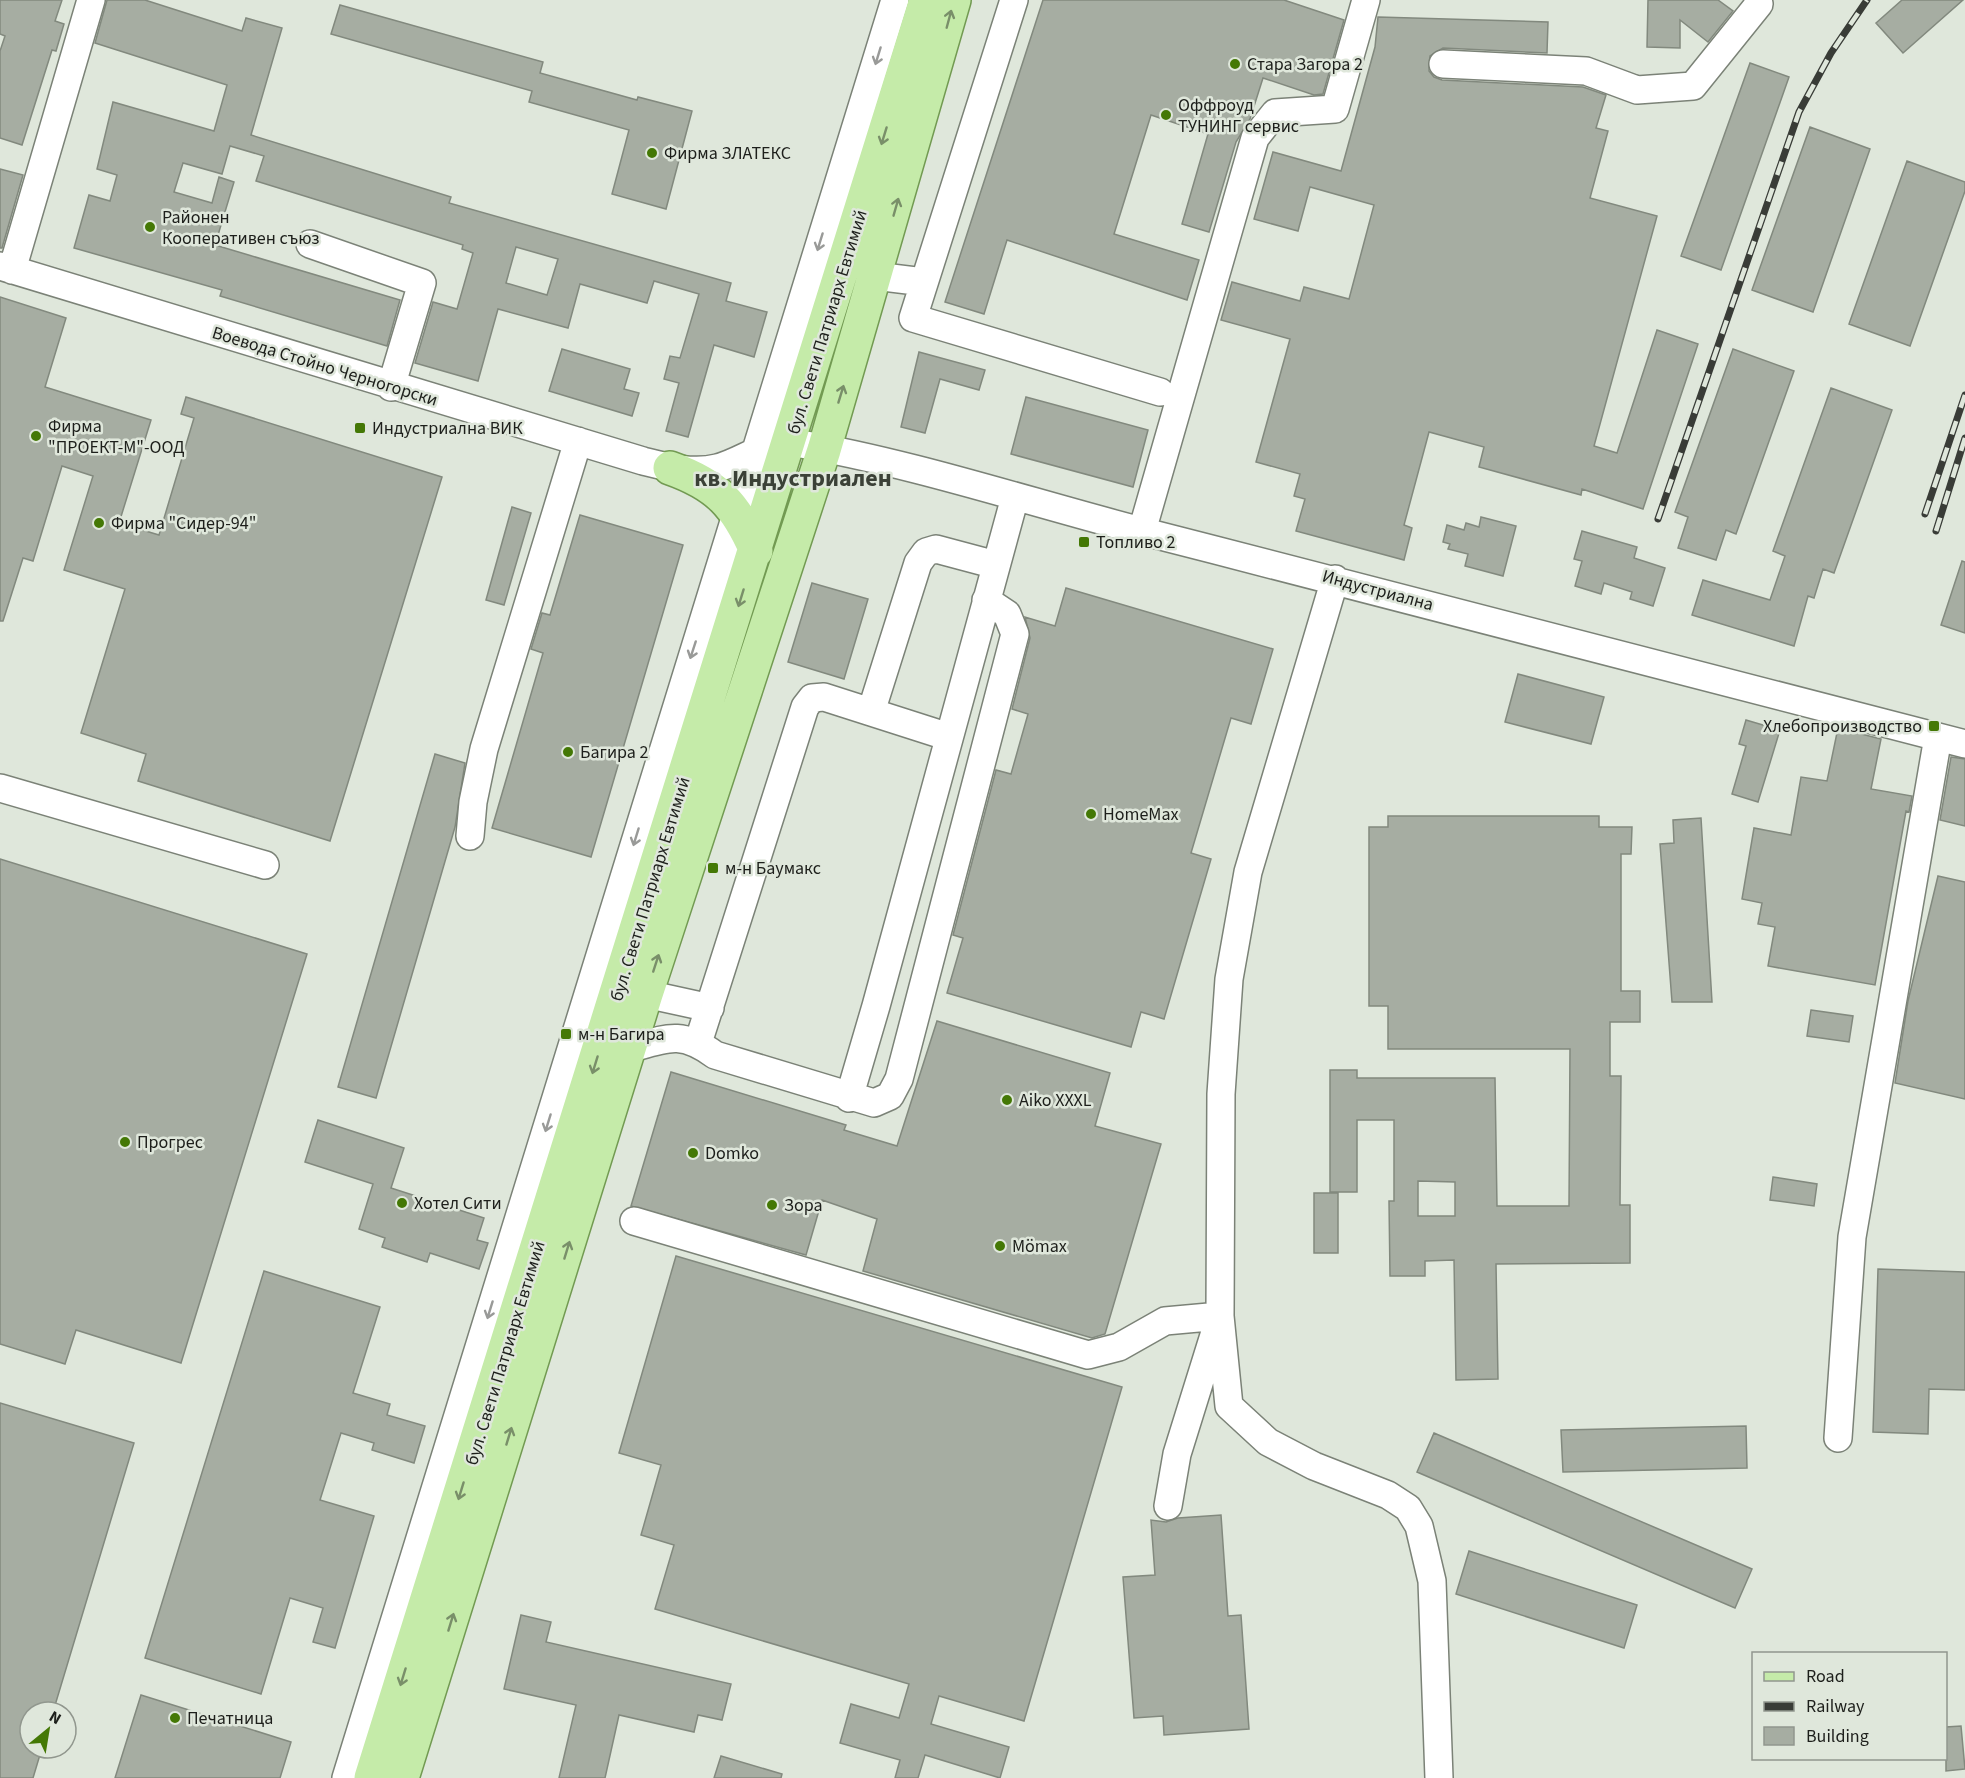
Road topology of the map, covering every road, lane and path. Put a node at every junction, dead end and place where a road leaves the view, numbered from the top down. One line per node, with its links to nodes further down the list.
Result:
1 (91, 0): 10 (street)
2 (895, 0): 18 (street, one-way to 18)
3 (926, 0): 16 (main road, бул. Свети Патриарх Евтимий, one-way to 16)
4 (954, 0): 11 (main road, бул. Свети Патриарх Евтимий, one-way to 4)
5 (1014, 0): 12 (street)
6 (1366, 0): 22 (street)
7 (1758, 0): 8 (street)
8 (1443, 64)
9 (310, 244): 13 (street)
10 (6, 268): 13 (street, Воевода Стойно Черногорски)
11 (875, 276): 12 (street); 17 (main road, бул. Свети Патриарх Евтимий, one-way to 11)
12 (924, 282): 14 (street)
13 (391, 387): 15 (street, Воевода Стойно Черногорски)
14 (1160, 392)
15 (578, 441): 19 (street, Воевода Стойно Черногорски); 32 (street)
16 (790, 442): 17 (street, Индустриална); 18 (street, Воевода Стойно Черногорски); 23 (main road, бул. Свети Патриарх Евтимий)
17 (824, 450): 20 (street, Индустриална); 34 (main road, бул. Свети Патриарх Евтимий, one-way to 17)
18 (756, 452): 19 (street, Воевода Стойно Черногорски); 21 (street)
19 (670, 468): 21 (main road)
20 (1015, 497): 22 (street, Индустриална); 24 (street)
21 (737, 514): 23 (main road); 43 (street, one-way to 43)
22 (1142, 531): 25 (street, Индустриална)
23 (756, 551): 44 (main road, бул. Свети Патриарх Евтимий, one-way to 44)
24 (996, 565): 26 (street); 27 (street)
25 (1335, 579): 29 (street, Индустриална); 40 (street)
26 (986, 600): 28 (street); 38 (street)
27 (870, 712): 28 (street); 35 (street)
28 (950, 737): 38 (street)
29 (1938, 737): 30 (street, Индустриална); 41 (street)
30 (1965, 744)
31 (0, 788): 33 (street)
32 (470, 836)
33 (265, 865)
34 (646, 994): 35 (street); 37 (main road, бул. Свети Патриарх Евтимий)
35 (710, 1008): 36 (street)
36 (698, 1043): 37 (street); 38 (street)
37 (629, 1049): 45 (main road, бул. Свети Патриарх Евтимий, one-way to 37)
38 (849, 1098)
39 (634, 1221): 40 (street)
40 (1220, 1316): 42 (street); 46 (street)
41 (1838, 1438)
42 (1168, 1506)
43 (346, 1778)
44 (371, 1778)
45 (402, 1778)
46 (1439, 1778)

